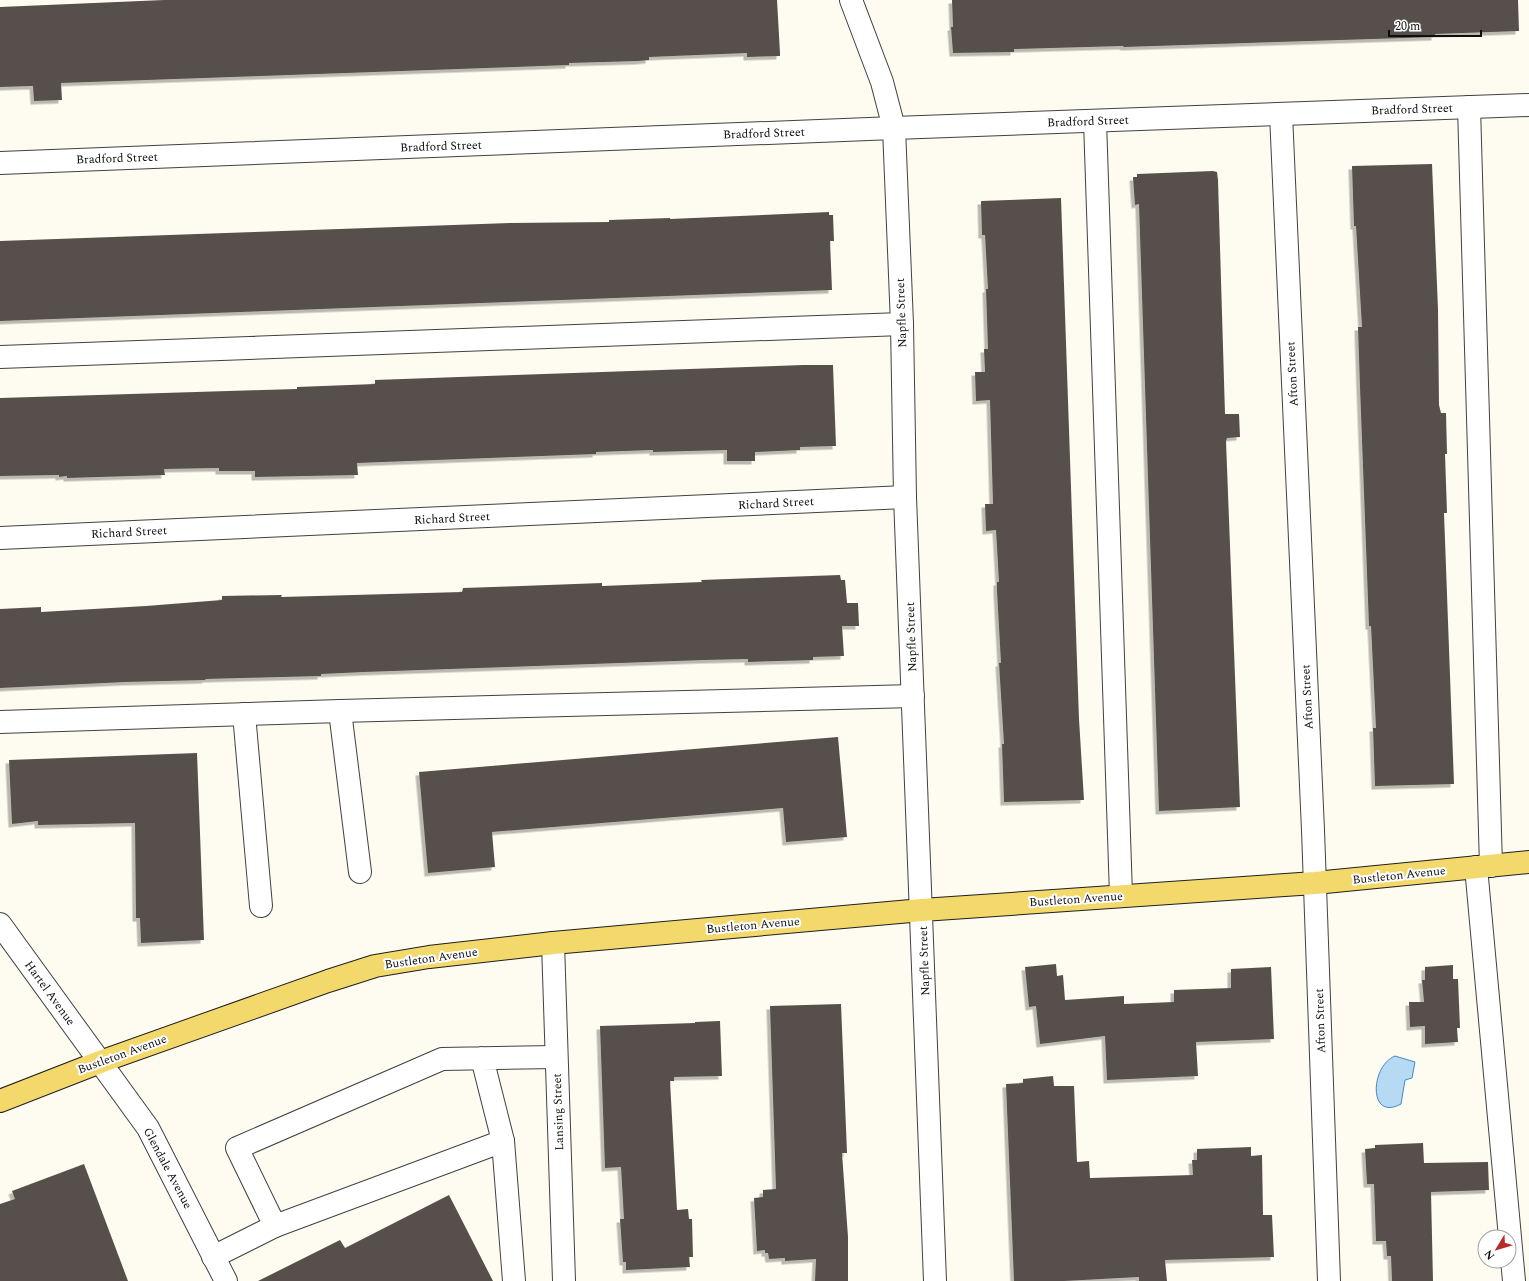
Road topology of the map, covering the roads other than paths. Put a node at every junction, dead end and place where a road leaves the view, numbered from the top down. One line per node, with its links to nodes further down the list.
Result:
1 (851, 0): 6 (street, Napfle Street)
2 (1529, 105): 3 (street, Bradford Street)
3 (1469, 107): 4 (street, Bradford Street); 17 (street)
4 (1281, 114): 5 (street, Bradford Street); 19 (street, Afton Street)
5 (1095, 121): 6 (street, Bradford Street); 20 (street)
6 (894, 128): 7 (street, Bradford Street); 8 (street, Napfle Street)
7 (0, 163)
8 (902, 324): 9 (street); 10 (street, Napfle Street)
9 (0, 357)
10 (905, 497): 11 (street, Richard Street); 12 (street, Napfle Street)
11 (0, 538)
12 (913, 696): 13 (street); 22 (street, Napfle Street)
13 (340, 711): 14 (street); 18 (street)
14 (244, 714): 15 (street); 21 (street)
15 (0, 722)
16 (1529, 862): 17 (main road, Bustleton Avenue)
17 (1483, 867): 19 (main road, Bustleton Avenue); 37 (street)
18 (360, 872)
19 (1315, 883): 20 (main road, Bustleton Avenue); 36 (street, Afton Street)
20 (1121, 895): 22 (main road, Bustleton Avenue)
21 (261, 906)
22 (922, 910): 24 (main road, Bustleton Avenue); 35 (street, Napfle Street)
23 (0, 924): 27 (street, Hartel Avenue)
24 (553, 943): 25 (street, Lansing Street); 27 (main road, Bustleton Avenue)
25 (556, 1057): 26 (street); 34 (street, Lansing Street)
26 (482, 1058): 29 (street); 30 (street)
27 (100, 1062): 28 (main road, Bustleton Avenue); 31 (street, Glendale Avenue)
28 (0, 1101)
29 (503, 1142): 30 (street); 33 (street)
30 (275, 1226): 31 (street)
31 (214, 1257): 32 (street, Glendale Avenue)
32 (226, 1281)
33 (514, 1281)
34 (564, 1281)
35 (935, 1281)
36 (1329, 1281)
37 (1514, 1281)

